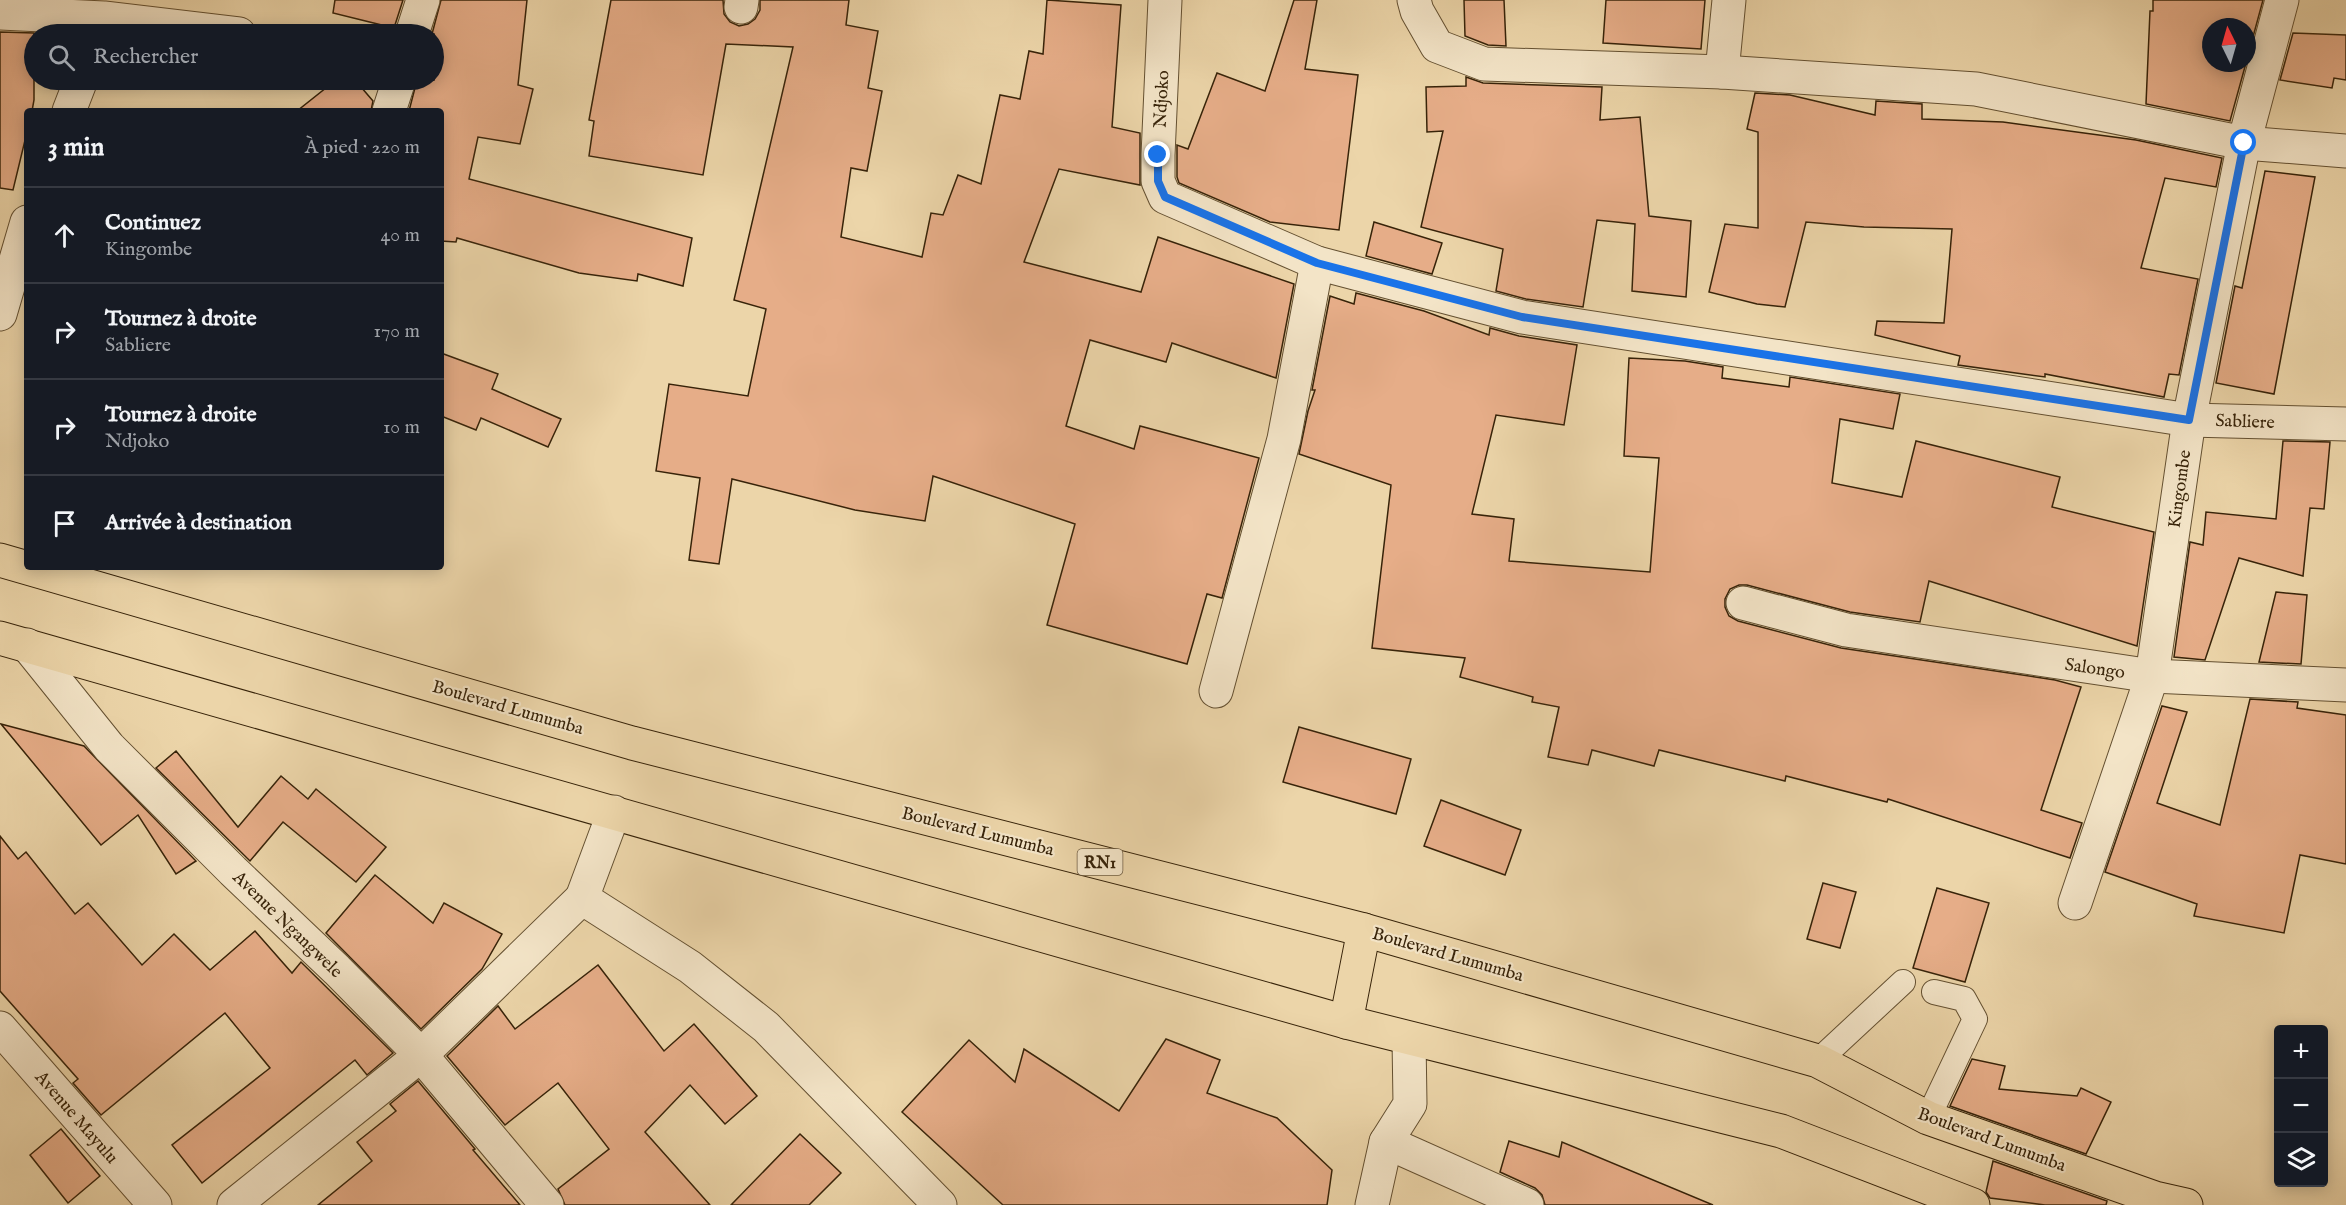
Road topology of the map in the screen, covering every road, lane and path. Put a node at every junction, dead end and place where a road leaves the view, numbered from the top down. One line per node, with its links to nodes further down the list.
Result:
1 (423, 0): 9 (street)
2 (1165, 0): 17 (street, Ndjoko)
3 (1729, 0): 10 (street)
4 (2282, 0): 15 (street, Kingombe)
5 (1416, 5): 10 (street)
6 (0, 12): 7 (street)
7 (104, 18): 8 (street)
8 (155, 24)
9 (415, 24)
10 (1722, 72): 15 (street)
11 (77, 90): 13 (street)
12 (396, 90): 14 (street)
13 (70, 108)
14 (390, 108)
15 (2244, 143): 16 (street); 21 (street, Kingombe)
16 (2346, 151)
17 (1165, 197): 19 (street, Sabliere)
18 (24, 232): 20 (street)
19 (1317, 263): 21 (street, Sabliere); 30 (street)
20 (0, 314)
21 (2189, 420): 22 (street, Sabliere); 28 (street, Kingombe)
22 (2346, 424)
23 (0, 560): 24 (highway, Boulevard Lumumba / RN1)
24 (24, 567)
25 (35, 570): 34 (highway, Boulevard Lumumba / RN1)
26 (1743, 603): 28 (street, Salongo)
27 (14, 642): 31 (highway); 40 (street, Avenue Ngangwele)
28 (2152, 676): 29 (street, Salongo); 33 (street, Kingombe)
29 (2346, 685)
30 (1215, 691)
31 (614, 812): 32 (street); 37 (highway)
32 (582, 898): 40 (street); 47 (street)
33 (2075, 903)
34 (1364, 930): 37 (highway); 41 (highway, Boulevard Lumumba / RN1)
35 (1903, 982): 41 (lane)
36 (1934, 992): 42 (lane)
37 (1346, 1022): 39 (highway)
38 (0, 1028): 44 (street, Avenue Mayulu)
39 (1409, 1039): 43 (street); 50 (highway)
40 (421, 1055): 45 (street); 46 (street, Avenue Ngangwele)
41 (1818, 1061): 42 (highway, Boulevard Lumumba / RN1)
42 (1928, 1118): 51 (highway, Boulevard Lumumba / RN1)
43 (1386, 1142): 48 (street); 49 (street)
44 (155, 1205)
45 (234, 1205)
46 (547, 1205)
47 (940, 1205)
48 (1372, 1205)
49 (1527, 1205)
50 (1973, 1205)
51 (2186, 1205)

